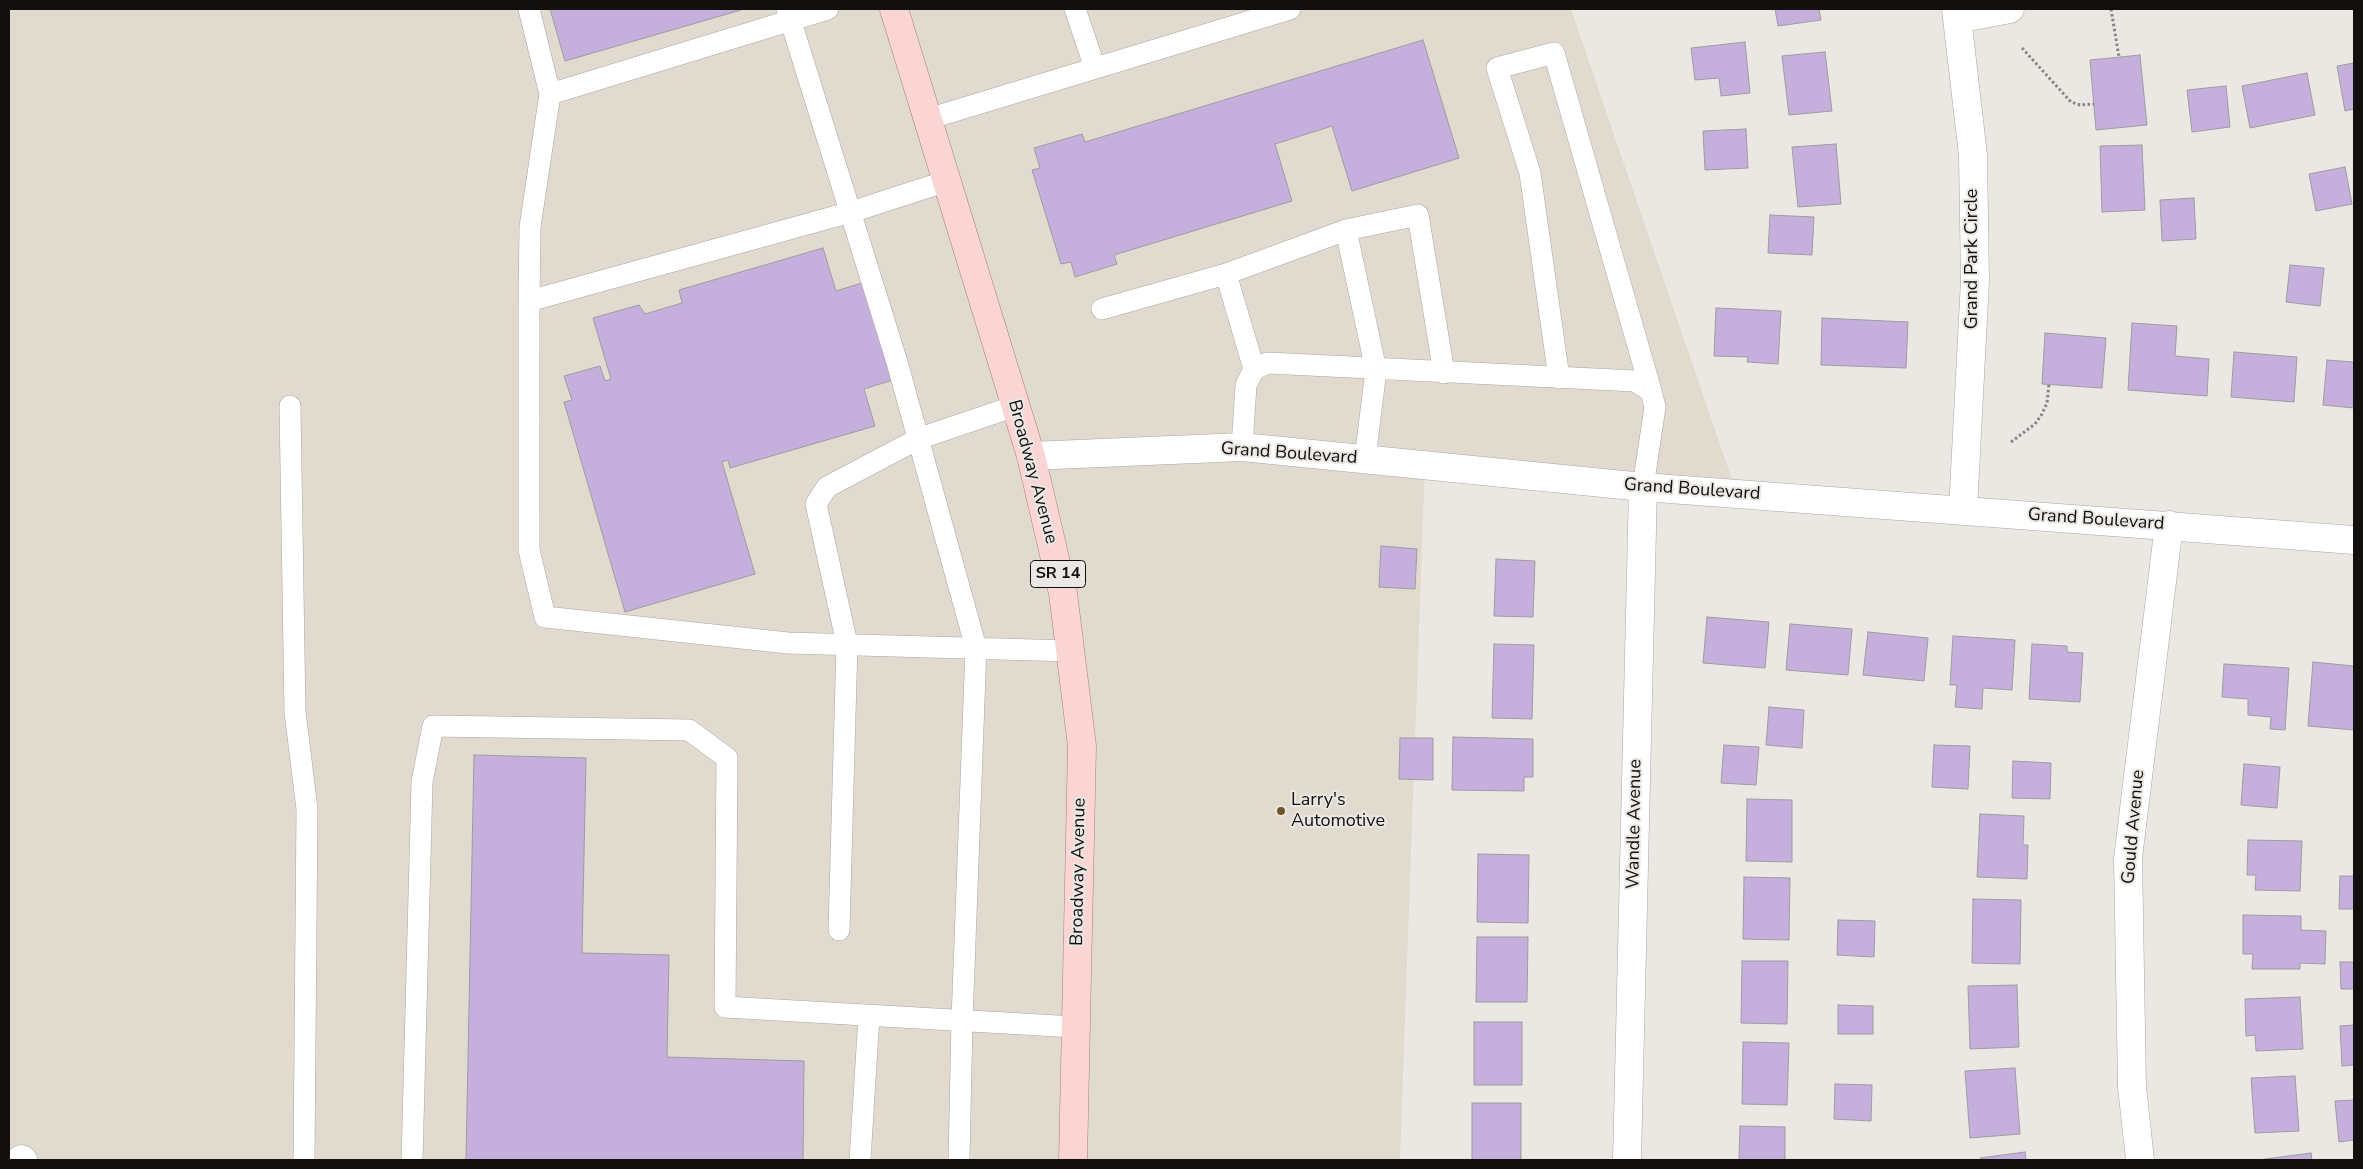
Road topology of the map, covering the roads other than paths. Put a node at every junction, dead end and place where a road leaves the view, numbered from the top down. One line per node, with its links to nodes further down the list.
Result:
1 (529, 9): 10 (lane)
2 (828, 9): 7 (lane)
3 (894, 9): 11 (main road, Broadway Avenue / SR 14)
4 (1075, 9): 9 (lane)
5 (1290, 9): 9 (lane)
6 (2010, 9): 8 (street)
7 (789, 14): 10 (lane); 13 (lane)
8 (1957, 14): 30 (street, Grand Park Circle)
9 (1095, 68): 11 (lane)
10 (550, 94): 16 (lane)
11 (928, 119): 12 (main road, Broadway Avenue / SR 14)
12 (946, 181): 13 (lane); 24 (main road, Broadway Avenue / SR 14)
13 (851, 212): 16 (lane); 25 (lane)
14 (1346, 230): 15 (lane); 19 (lane); 20 (lane)
15 (1226, 274): 17 (lane); 18 (lane)
16 (529, 301): 33 (lane)
17 (1102, 309)
18 (1254, 369): 19 (lane); 26 (lane)
19 (1376, 370): 20 (lane); 28 (lane)
20 (1444, 373): 21 (lane)
21 (1559, 378): 22 (lane); 22 (lane)
22 (1651, 391): 29 (lane)
23 (290, 406): 40 (lane)
24 (1015, 406): 25 (lane); 27 (main road, Broadway Avenue / SR 14)
25 (918, 440): 33 (lane); 34 (lane)
26 (1242, 447): 27 (street, Grand Boulevard); 28 (street, Grand Boulevard)
27 (1031, 456): 35 (main road, Broadway Avenue / SR 14)
28 (1365, 459): 29 (street, Grand Boulevard)
29 (1643, 487): 30 (street, Grand Boulevard); 45 (street, Wandle Avenue)
30 (1963, 510): 31 (street, Grand Boulevard)
31 (2169, 525): 32 (street, Grand Boulevard); 46 (street, Gould Avenue)
32 (2354, 540)
33 (847, 644): 34 (lane); 36 (lane)
34 (976, 648): 35 (lane); 38 (lane)
35 (1070, 651): 39 (main road, Broadway Avenue / SR 14)
36 (839, 930)
37 (869, 1016): 38 (lane); 41 (lane); 42 (lane)
38 (962, 1022): 39 (lane); 43 (lane)
39 (1075, 1027): 44 (main road, Broadway Avenue / SR 14)
40 (304, 1160)
41 (412, 1160)
42 (860, 1160)
43 (959, 1160)
44 (1073, 1160)
45 (1627, 1160)
46 (2140, 1160)

